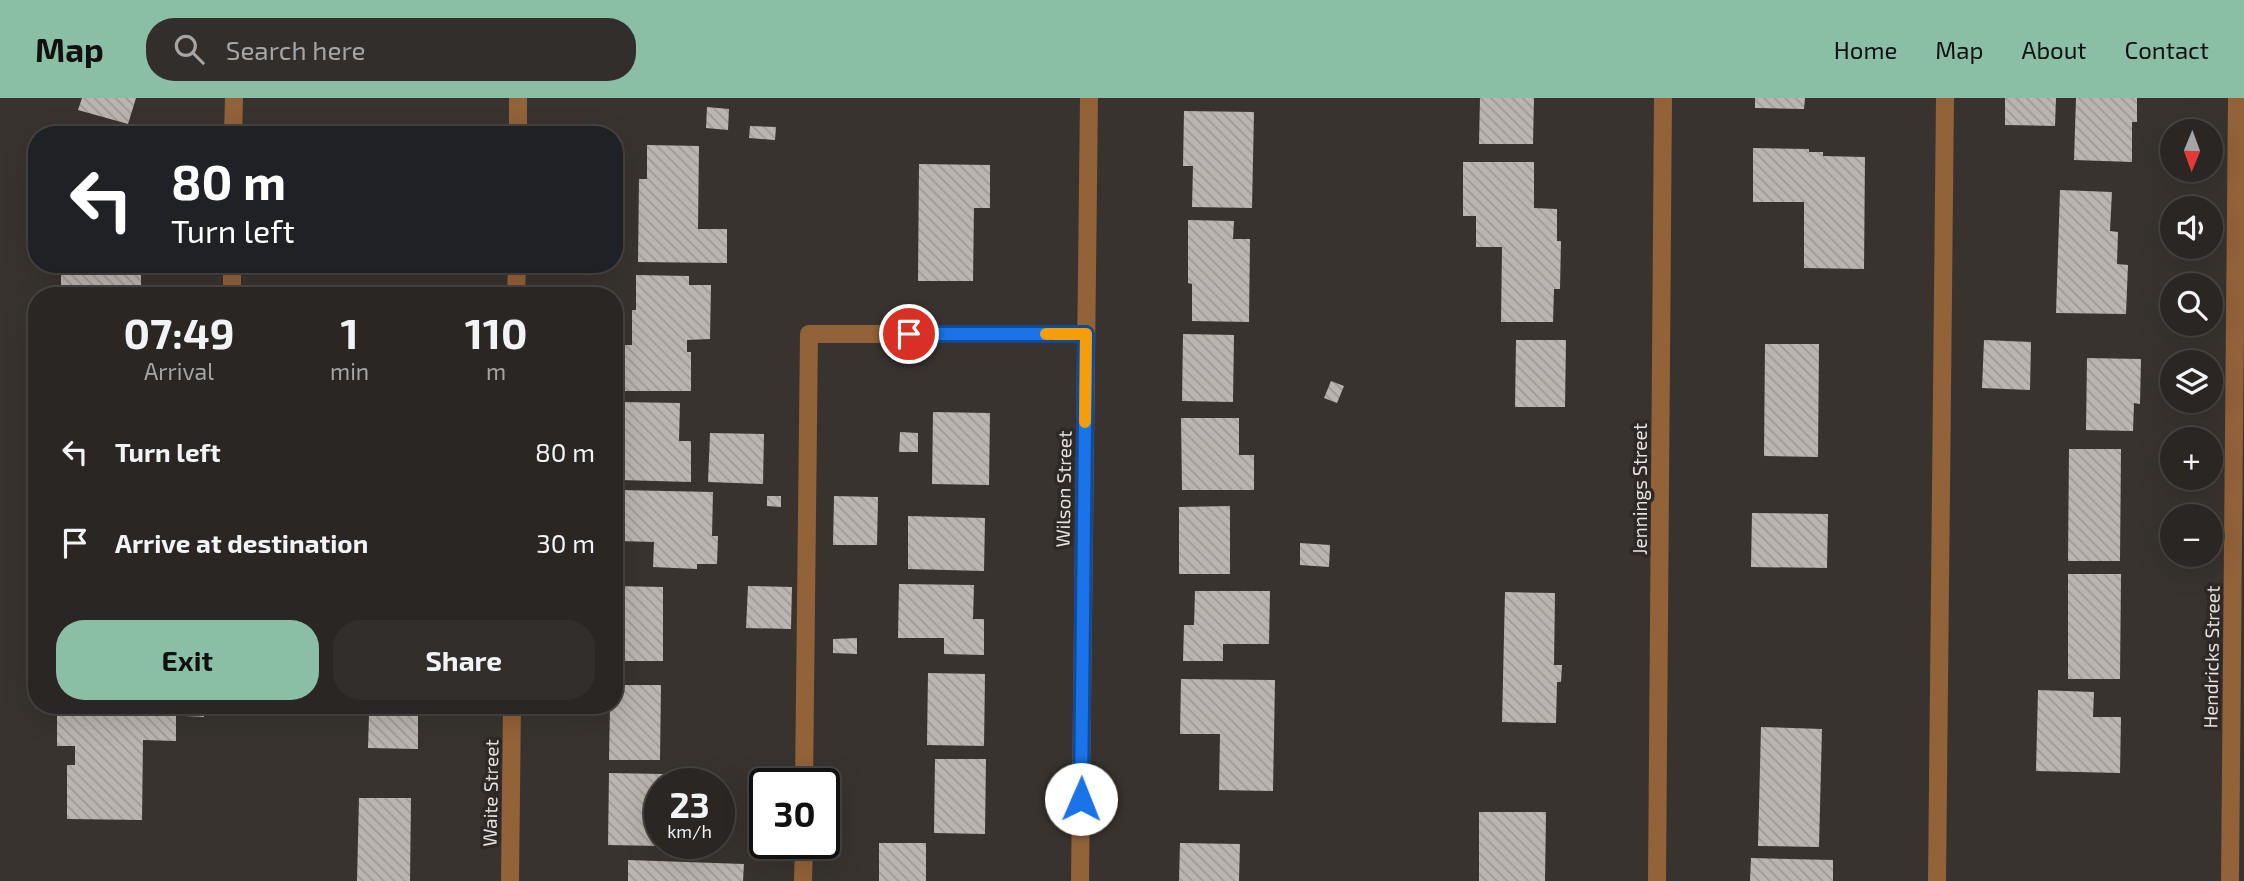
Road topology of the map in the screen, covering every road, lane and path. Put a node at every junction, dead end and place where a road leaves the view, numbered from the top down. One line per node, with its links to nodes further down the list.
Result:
1 (234, 98): 7 (street)
2 (518, 98): 8 (street)
3 (1089, 98): 9 (street, Wilson Street)
4 (1663, 98): 16 (street, Jennings Street)
5 (1945, 98): 17 (street)
6 (2237, 98): 18 (street, Hendricks Street)
7 (233, 126)
8 (518, 126)
9 (1086, 334): 11 (street); 15 (street, Wilson Street)
10 (512, 714): 13 (street, Waite Street)
11 (804, 768)
12 (804, 859): 14 (street)
13 (510, 881)
14 (803, 881)
15 (1080, 881)
16 (1657, 881)
17 (1937, 881)
18 (2230, 881)

